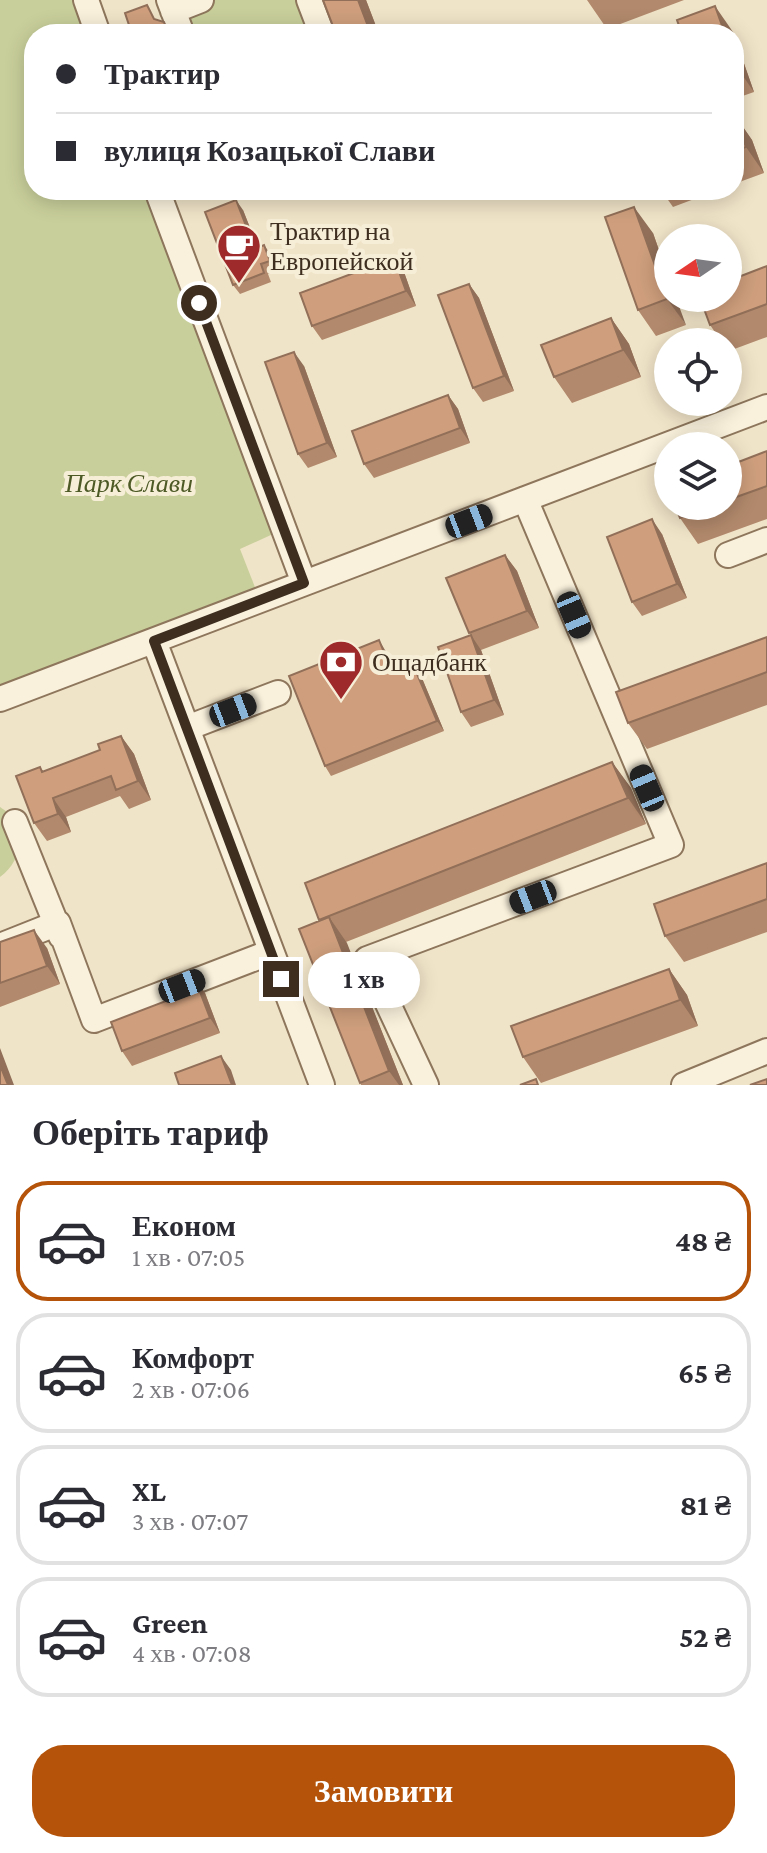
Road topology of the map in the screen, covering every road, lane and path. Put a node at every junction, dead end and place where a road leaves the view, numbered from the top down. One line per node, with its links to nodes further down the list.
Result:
1 (86, 0): 5 (street)
2 (201, 0): 4 (street)
3 (309, 0): 7 (street)
4 (171, 5): 6 (street)
5 (94, 24)
6 (178, 24)
7 (318, 24)
8 (161, 200): 13 (street)
9 (767, 407): 10 (street)
10 (525, 499): 13 (street); 18 (street)
11 (767, 540): 12 (street)
12 (728, 555)
13 (304, 583): 14 (street)
14 (154, 641): 17 (street); 19 (street)
15 (639, 691): 18 (street)
16 (278, 693): 19 (street)
17 (0, 699)
18 (610, 701): 26 (street)
19 (187, 728): 22 (street)
20 (15, 822): 23 (street)
21 (0, 946): 23 (street)
22 (271, 952): 23 (street); 25 (street)
23 (94, 1020)
24 (767, 1051): 27 (street)
25 (322, 1085)
26 (426, 1085)
27 (684, 1085)

